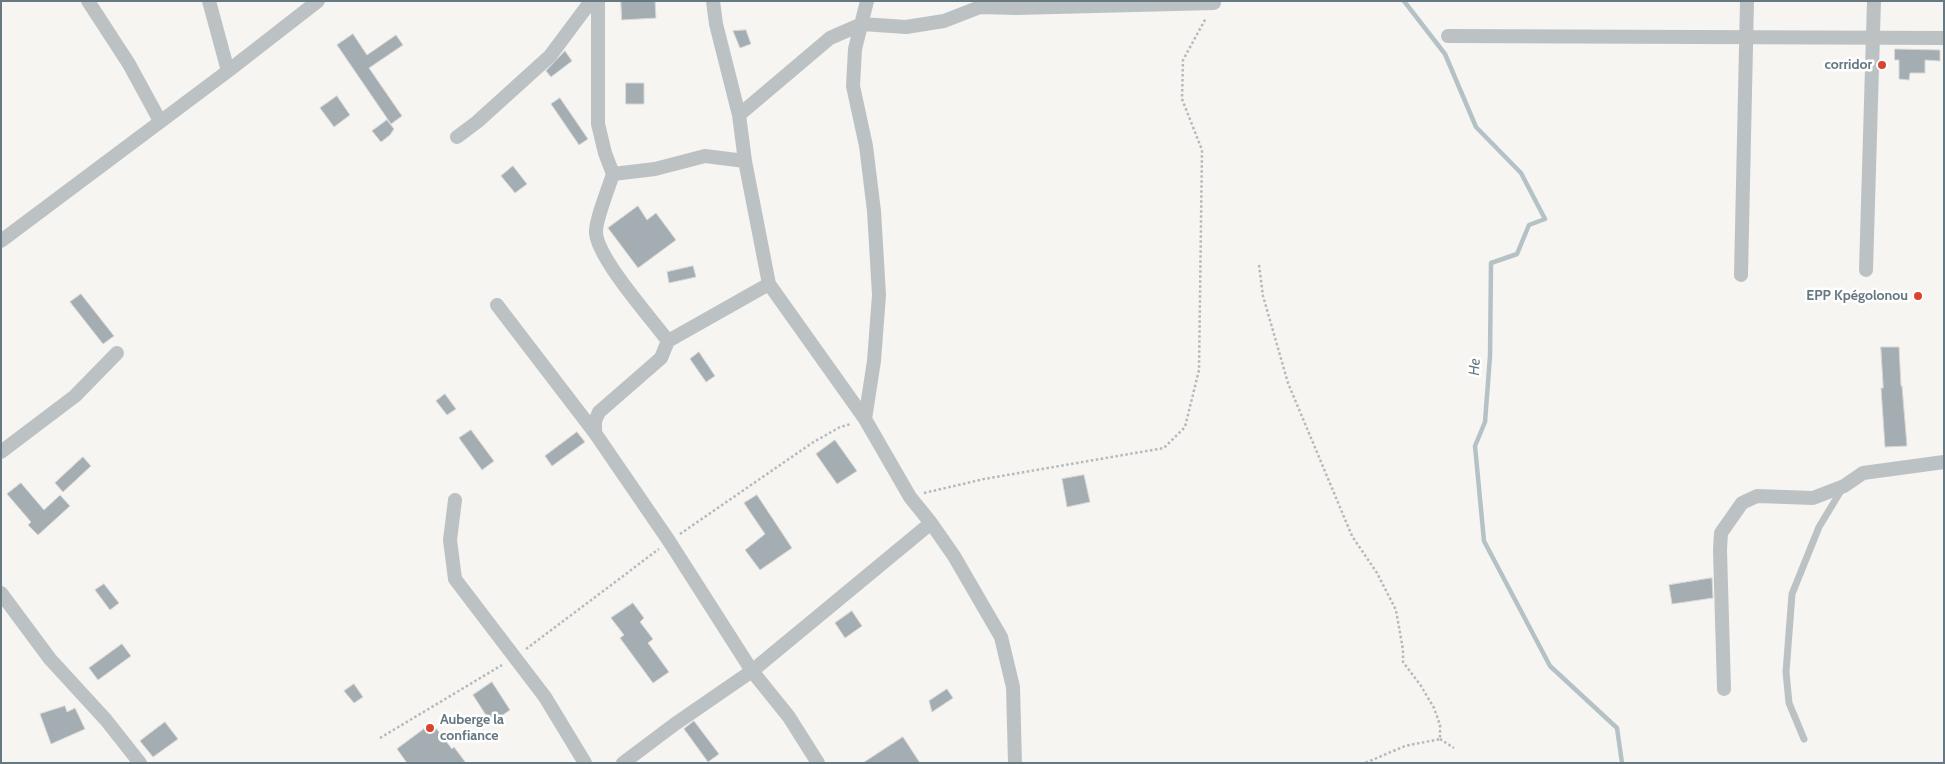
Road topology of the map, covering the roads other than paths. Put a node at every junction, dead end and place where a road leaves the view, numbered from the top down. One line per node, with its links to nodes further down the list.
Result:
1 (88, 1): 18 (street)
2 (209, 1): 16 (street)
3 (318, 1): 16 (street)
4 (591, 1): 19 (street)
5 (598, 1): 21 (street)
6 (713, 1): 17 (street)
7 (867, 1): 11 (street)
8 (1747, 1): 13 (street)
9 (1874, 1): 14 (street)
10 (1214, 3): 11 (street)
11 (862, 24): 17 (street); 29 (street)
12 (1448, 36): 13 (street)
13 (1746, 37): 14 (street); 24 (street)
14 (1873, 38): 15 (street); 23 (street)
15 (1944, 38)
16 (228, 71): 18 (street)
17 (739, 115): 20 (street)
18 (160, 121): 22 (street)
19 (457, 137)
20 (745, 161): 21 (street); 25 (street)
21 (614, 174): 27 (street)
22 (1, 241)
23 (1866, 270)
24 (1741, 275)
25 (769, 284): 27 (street); 29 (street)
26 (497, 305): 30 (street)
27 (668, 341): 30 (street)
28 (117, 353): 31 (street)
29 (865, 419): 35 (street)
30 (595, 433): 37 (street)
31 (1, 452)
32 (1944, 462): 33 (street)
33 (1844, 486): 38 (street); 39 (lane)
34 (456, 500): 41 (street)
35 (931, 523): 37 (street); 44 (street)
36 (1, 593): 40 (street)
37 (752, 671): 42 (street); 43 (street)
38 (1724, 689)
39 (1804, 739)
40 (140, 763)
41 (585, 763)
42 (623, 763)
43 (818, 763)
44 (1015, 763)

